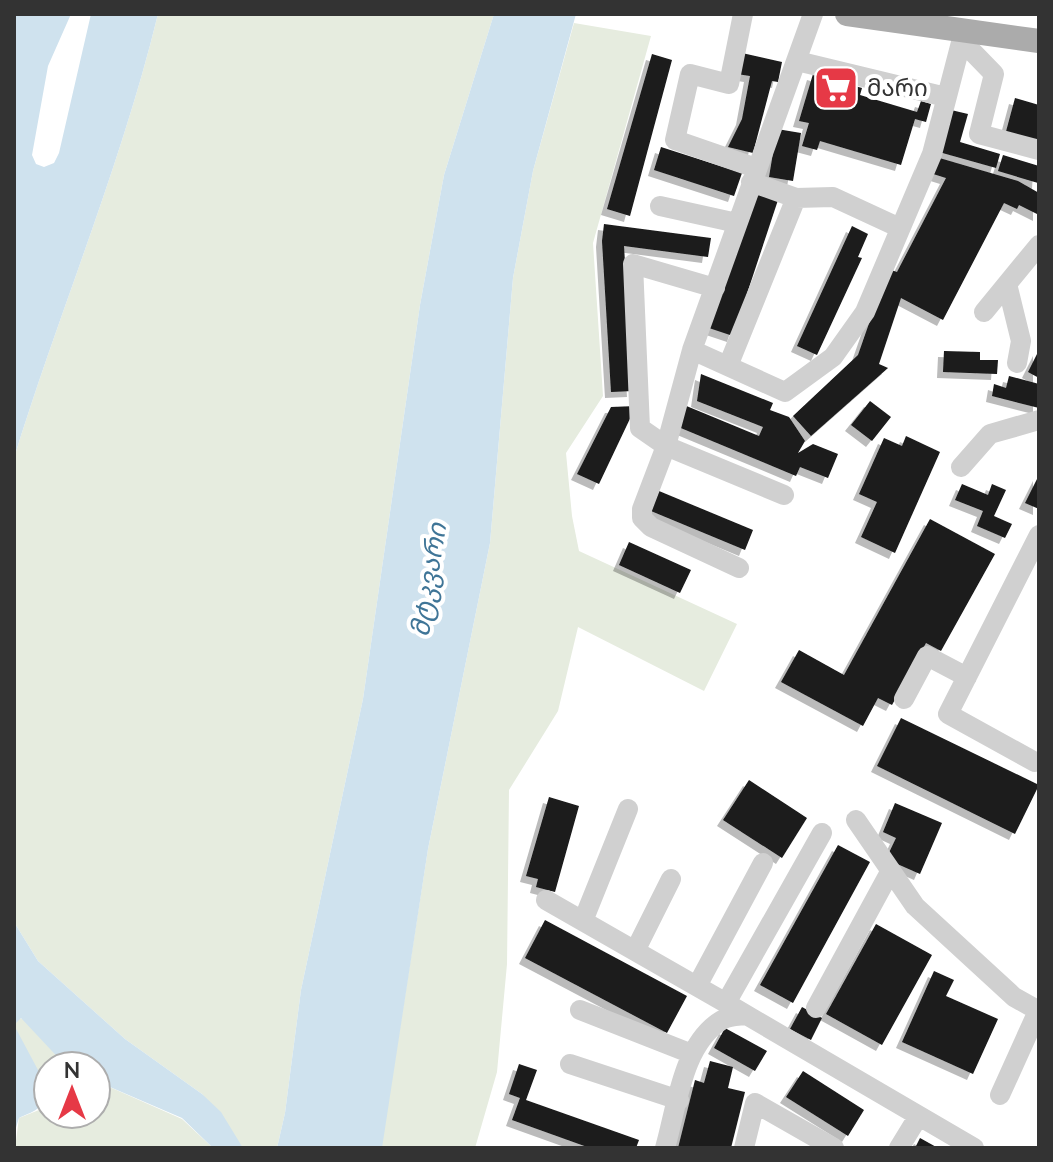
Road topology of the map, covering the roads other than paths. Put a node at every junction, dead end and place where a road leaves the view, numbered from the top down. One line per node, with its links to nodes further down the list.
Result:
1 (743, 14): 9 (street)
2 (813, 14): 6 (street)
3 (847, 14): 4 (main road)
4 (962, 35): 5 (main road); 7 (street); 8 (street)
5 (1039, 41)
6 (797, 61): 7 (street); 9 (street)
7 (946, 97): 13 (street)
8 (1039, 150)
9 (753, 175): 10 (street); 12 (street)
10 (796, 198): 13 (street); 20 (street)
11 (660, 206): 12 (street)
12 (737, 223): 16 (street)
13 (900, 228): 20 (street)
14 (1039, 245): 15 (street)
15 (1007, 284): 17 (street); 19 (street)
16 (715, 288): 18 (street); 22 (street)
17 (984, 312)
18 (692, 350): 20 (street); 22 (street)
19 (1017, 363)
20 (728, 366)
21 (1039, 420): 23 (street)
22 (666, 446): 24 (street); 27 (street)
23 (961, 467)
24 (784, 495)
25 (1039, 535): 26 (street)
26 (1032, 562): 28 (street)
27 (739, 568)
28 (967, 677): 29 (street); 30 (street)
29 (904, 699)
30 (1035, 762)
31 (628, 809): 38 (street)
32 (856, 820): 35 (street)
33 (822, 833): 41 (street)
34 (763, 863): 40 (street)
35 (890, 872): 42 (street); 44 (street)
36 (671, 879): 39 (street)
37 (546, 900): 38 (street)
38 (583, 921): 39 (street)
39 (635, 951): 40 (street)
40 (697, 986): 41 (street)
41 (726, 1003): 45 (street)
42 (816, 1008)
43 (580, 1010): 46 (street)
44 (1038, 1011): 48 (street)
45 (746, 1015): 46 (street); 50 (street)
46 (692, 1054): 49 (street)
47 (570, 1064): 49 (street)
48 (1000, 1095)
49 (679, 1100): 51 (street)
50 (918, 1117): 54 (street); 55 (street)
51 (665, 1148)
52 (744, 1148): 53 (street)
53 (834, 1148)
54 (899, 1148)
55 (974, 1148)

